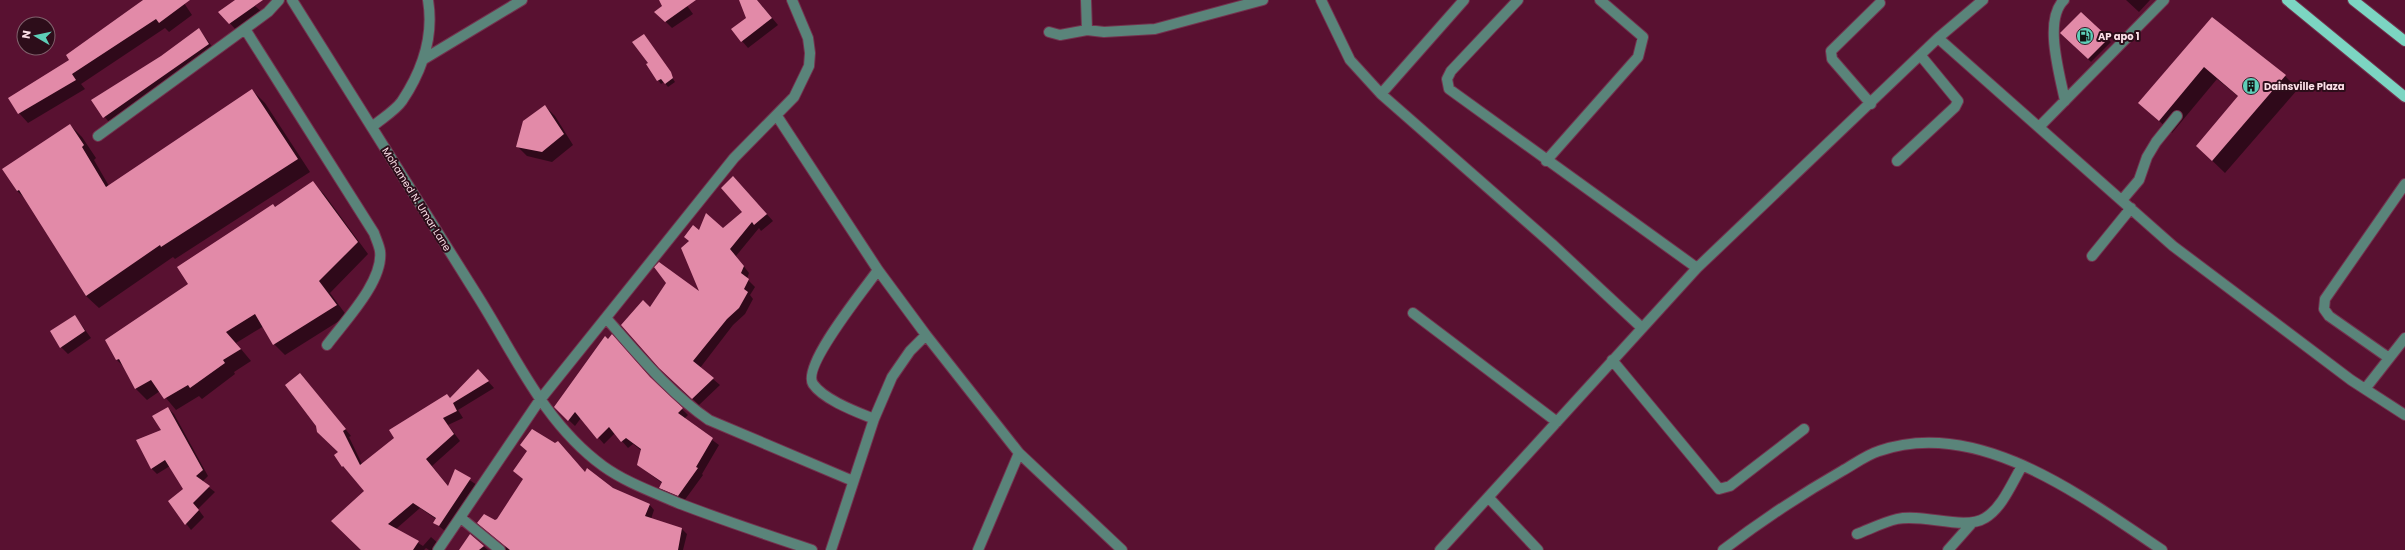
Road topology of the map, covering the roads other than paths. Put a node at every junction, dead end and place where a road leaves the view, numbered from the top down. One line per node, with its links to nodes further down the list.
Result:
1 (279, 0): 18 (street)
2 (292, 0): 32 (street, Mohamed N. Umar Lane)
3 (428, 0): 24 (street)
4 (522, 0): 24 (street)
5 (792, 0): 29 (street)
6 (1086, 0): 19 (street)
7 (1262, 0): 19 (street)
8 (1321, 0): 25 (street)
9 (1464, 0): 25 (street)
10 (1518, 0): 35 (street)
11 (1600, 0): 35 (street)
12 (1983, 0): 21 (street)
13 (2164, 0): 27 (street)
14 (2287, 0): 26 (main road)
15 (2353, 0): 22 (main road)
16 (2058, 2): 27 (street)
17 (1880, 3): 28 (street)
18 (245, 29): 33 (street); 47 (street)
19 (1087, 30): 20 (street)
20 (1049, 32)
21 (1938, 38): 23 (street); 31 (street)
22 (2405, 41)
23 (1921, 56): 28 (street); 34 (street)
24 (424, 59): 32 (street)
25 (1381, 94): 44 (street)
26 (2405, 97)
27 (2065, 101): 31 (street)
28 (1871, 104): 40 (street)
29 (777, 116): 41 (street); 43 (street)
30 (2177, 116): 37 (street)
31 (2039, 127): 37 (street)
32 (372, 128): 51 (street, Mohamed N. Umar Lane)
33 (98, 136)
34 (1897, 160)
35 (1546, 161): 40 (street)
36 (2405, 184): 48 (street)
37 (2122, 200): 38 (street)
38 (2131, 208): 39 (street); 50 (street)
39 (2092, 256)
40 (1697, 268): 44 (street)
41 (878, 270): 45 (street); 53 (street)
42 (1413, 313): 54 (street)
43 (606, 318): 51 (street); 58 (street)
44 (1642, 327): 49 (street)
45 (926, 335): 53 (street); 56 (street)
46 (2405, 338): 48 (street)
47 (327, 345)
48 (2389, 358): 50 (street)
49 (1612, 360): 54 (street); 55 (street)
50 (2365, 389): 52 (street)
51 (539, 401): 60 (street); 65 (street, Mohamed N. Umar Lane)
52 (2405, 415)
53 (874, 419): 58 (street)
54 (1556, 422): 59 (street)
55 (1804, 429)
56 (1020, 453): 67 (street); 68 (street)
57 (2022, 466): 61 (street); 71 (street); 73 (street)
58 (853, 481): 66 (street)
59 (1489, 498): 69 (street); 70 (street)
60 (461, 518): 63 (street); 64 (street)
61 (1972, 523): 62 (street); 72 (street)
62 (1857, 534)
63 (438, 550)
64 (500, 550)
65 (812, 550)
66 (831, 550)
67 (978, 550)
68 (1122, 550)
69 (1440, 550)
70 (1538, 550)
71 (1723, 550)
72 (1948, 550)
73 (2162, 550)

